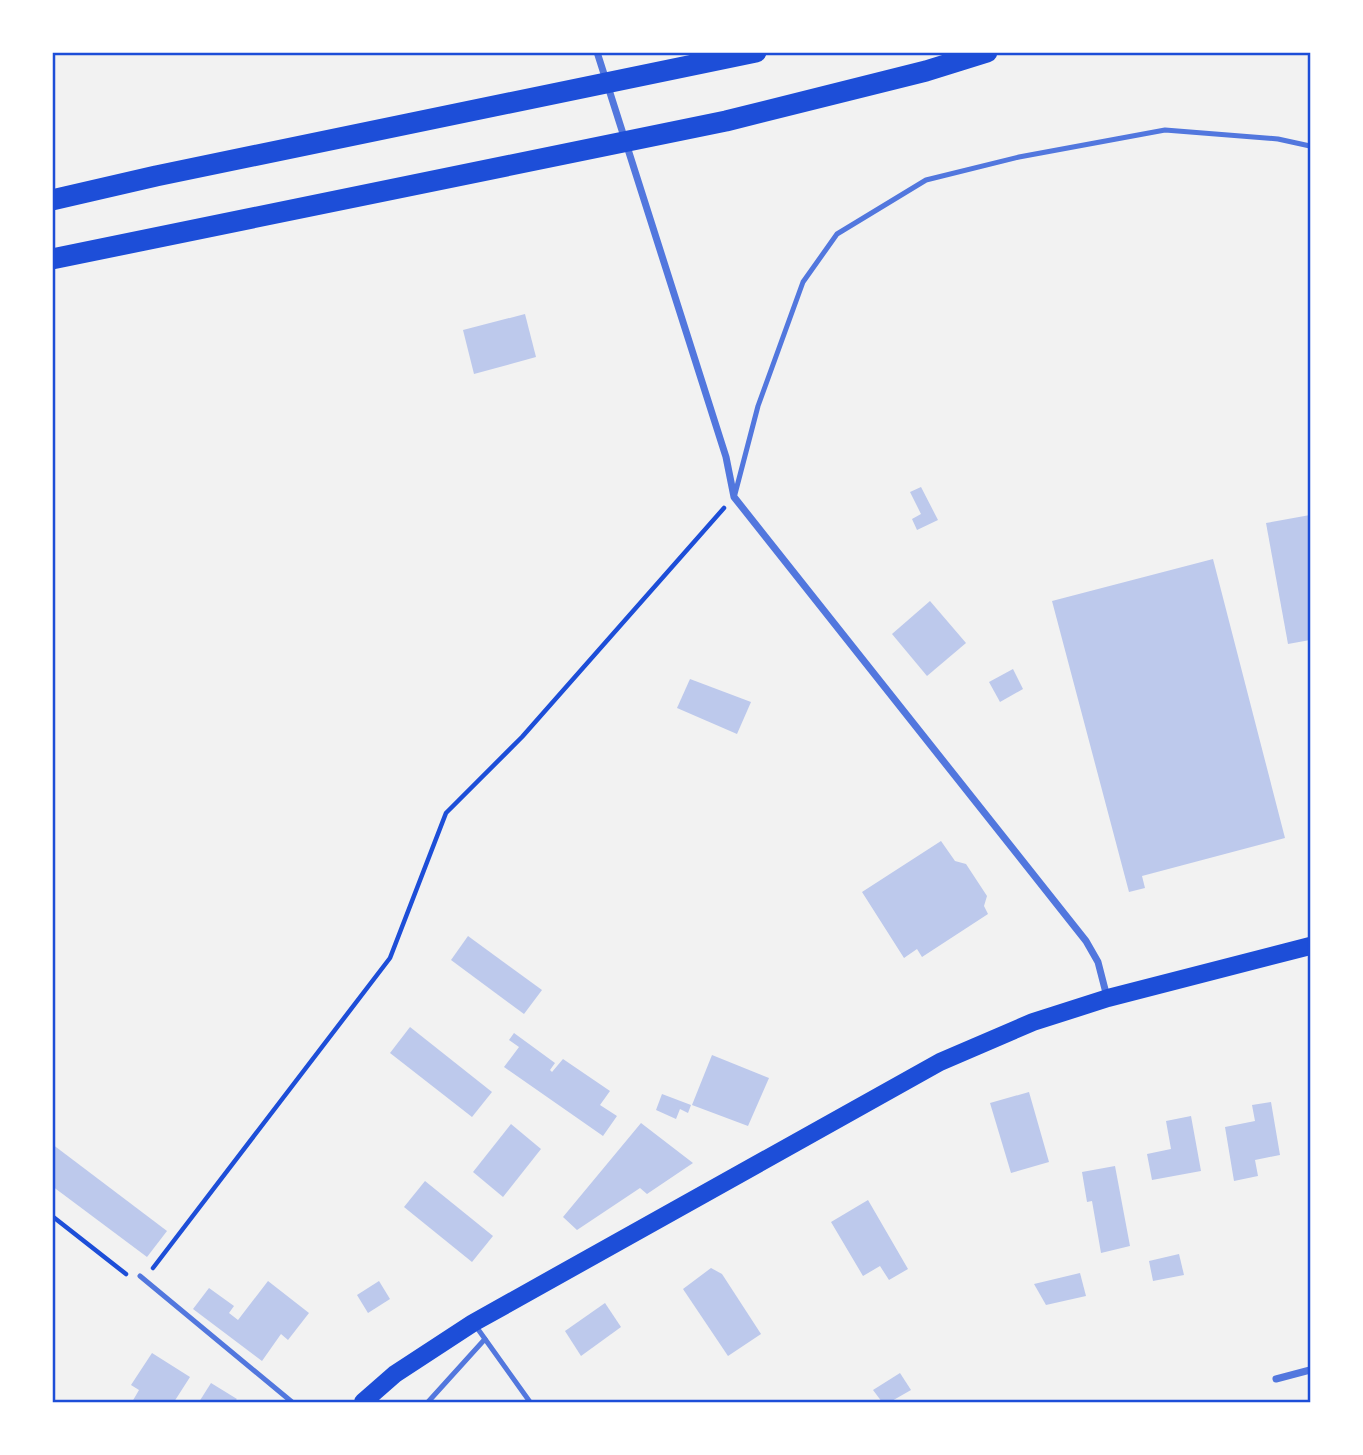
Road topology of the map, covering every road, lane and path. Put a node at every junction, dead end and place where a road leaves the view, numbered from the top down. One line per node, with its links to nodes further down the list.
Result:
1 (597, 52): 7 (street)
2 (757, 52): 5 (highway)
3 (987, 52): 6 (highway)
4 (1311, 146): 7 (lane)
5 (52, 200)
6 (52, 258)
7 (734, 497): 9 (street); 11 (path)
8 (1311, 946): 9 (main road)
9 (1108, 998): 12 (main road)
10 (52, 1216): 11 (path)
11 (140, 1276): 16 (lane)
12 (473, 1323): 13 (lane); 17 (main road)
13 (485, 1339): 18 (lane); 19 (lane)
14 (1311, 1370): 15 (street)
15 (1276, 1379)
16 (292, 1402)
17 (363, 1402)
18 (428, 1402)
19 (530, 1402)

